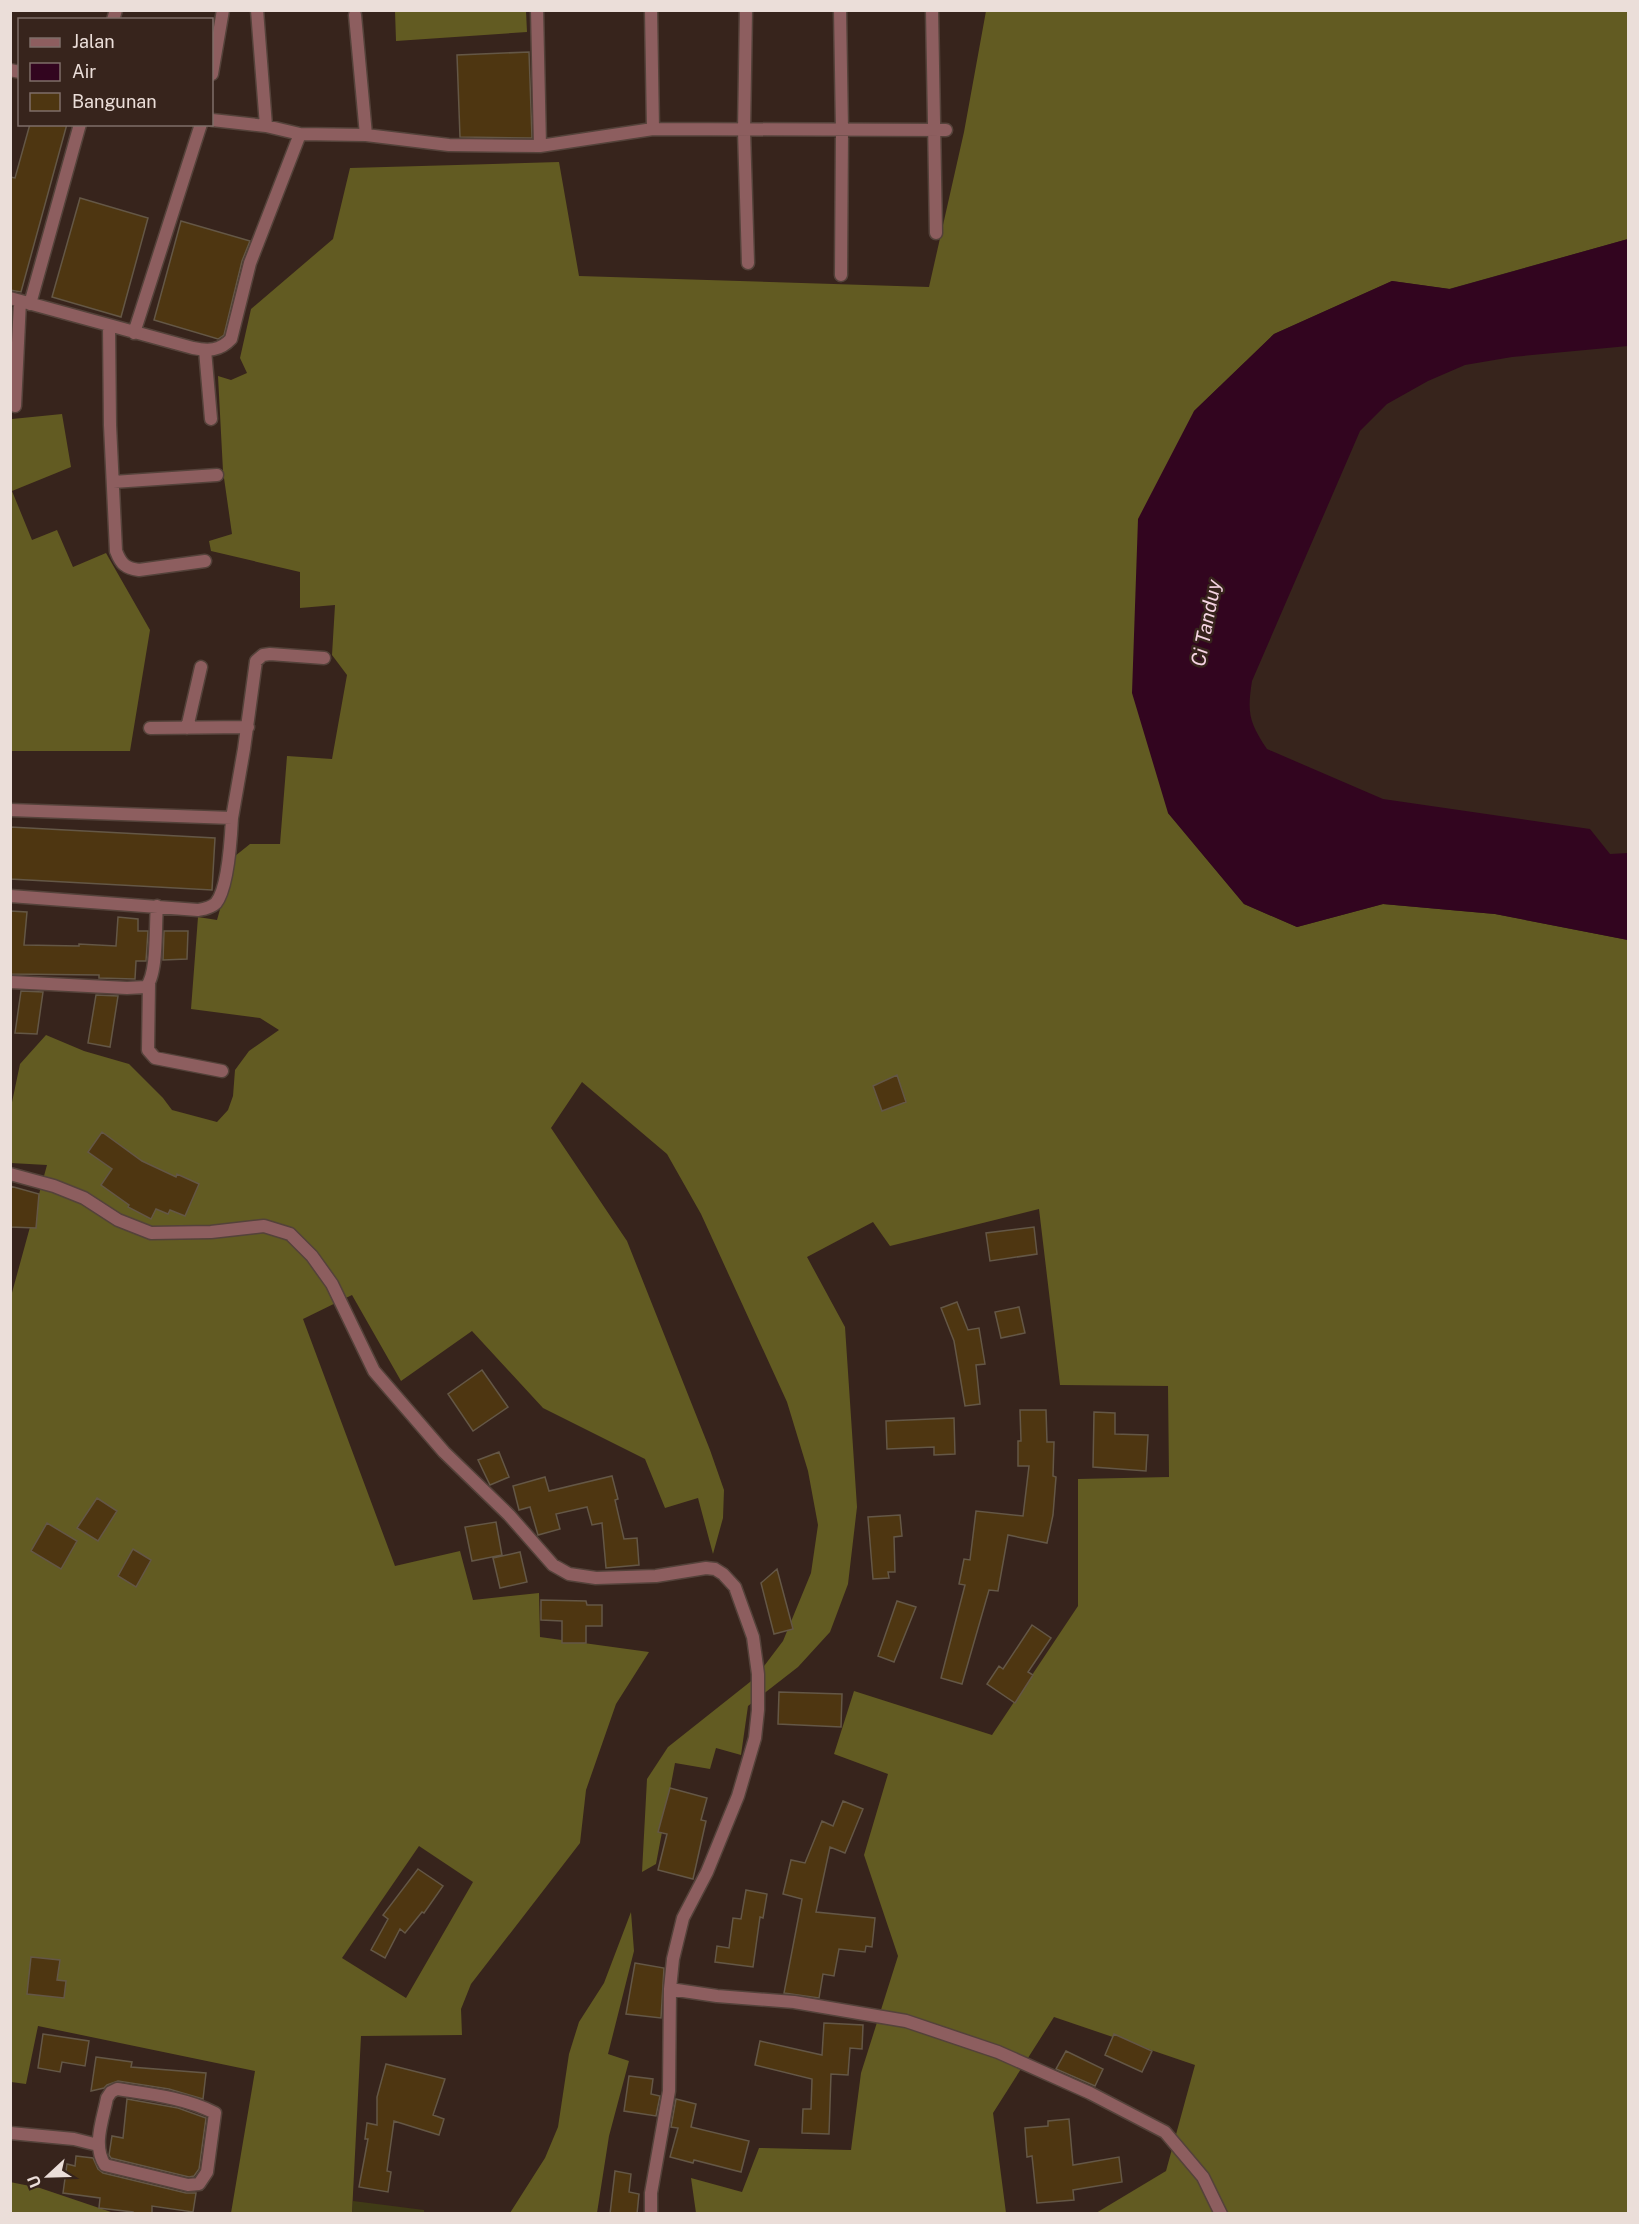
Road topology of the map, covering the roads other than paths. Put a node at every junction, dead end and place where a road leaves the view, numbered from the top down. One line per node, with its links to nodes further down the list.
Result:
1 (223, 10): 9 (street)
2 (257, 10): 13 (street)
3 (537, 10): 21 (street)
4 (651, 10): 14 (street)
5 (746, 10): 18 (street)
6 (840, 10): 15 (street)
7 (932, 10): 16 (street)
8 (355, 15): 20 (street)
9 (213, 68)
10 (213, 120): 13 (street)
11 (79, 126): 25 (street)
12 (200, 126): 27 (street)
13 (266, 126): 19 (street)
14 (653, 129): 18 (street); 21 (street)
15 (842, 130): 16 (street); 18 (street); 24 (street)
16 (933, 130): 17 (street); 22 (street)
17 (946, 130)
18 (744, 131): 23 (street)
19 (300, 134): 20 (street); 28 (street)
20 (366, 135): 21 (street)
21 (540, 146)
22 (936, 233)
23 (748, 263)
24 (841, 275)
25 (20, 301): 26 (street); 29 (street)
26 (109, 326): 27 (street); 32 (street)
27 (134, 333): 28 (street)
28 (205, 350): 30 (street)
29 (15, 406)
30 (211, 419)
31 (217, 475): 32 (street)
32 (112, 482): 33 (street)
33 (205, 561)
34 (324, 658): 36 (street)
35 (201, 667): 38 (street)
36 (248, 727): 38 (street); 40 (street)
37 (150, 728): 38 (street)
38 (187, 728)
39 (10, 810): 40 (street)
40 (232, 818): 42 (street)
41 (10, 896): 42 (street)
42 (157, 906): 44 (street)
43 (10, 982): 44 (street)
44 (149, 984): 45 (street)
45 (222, 1071)
46 (10, 1174): 47 (street)
47 (670, 1989): 50 (street); 51 (street)
48 (10, 2133): 49 (street)
49 (98, 2145): 49 (street)
50 (651, 2214)
51 (1221, 2214)

